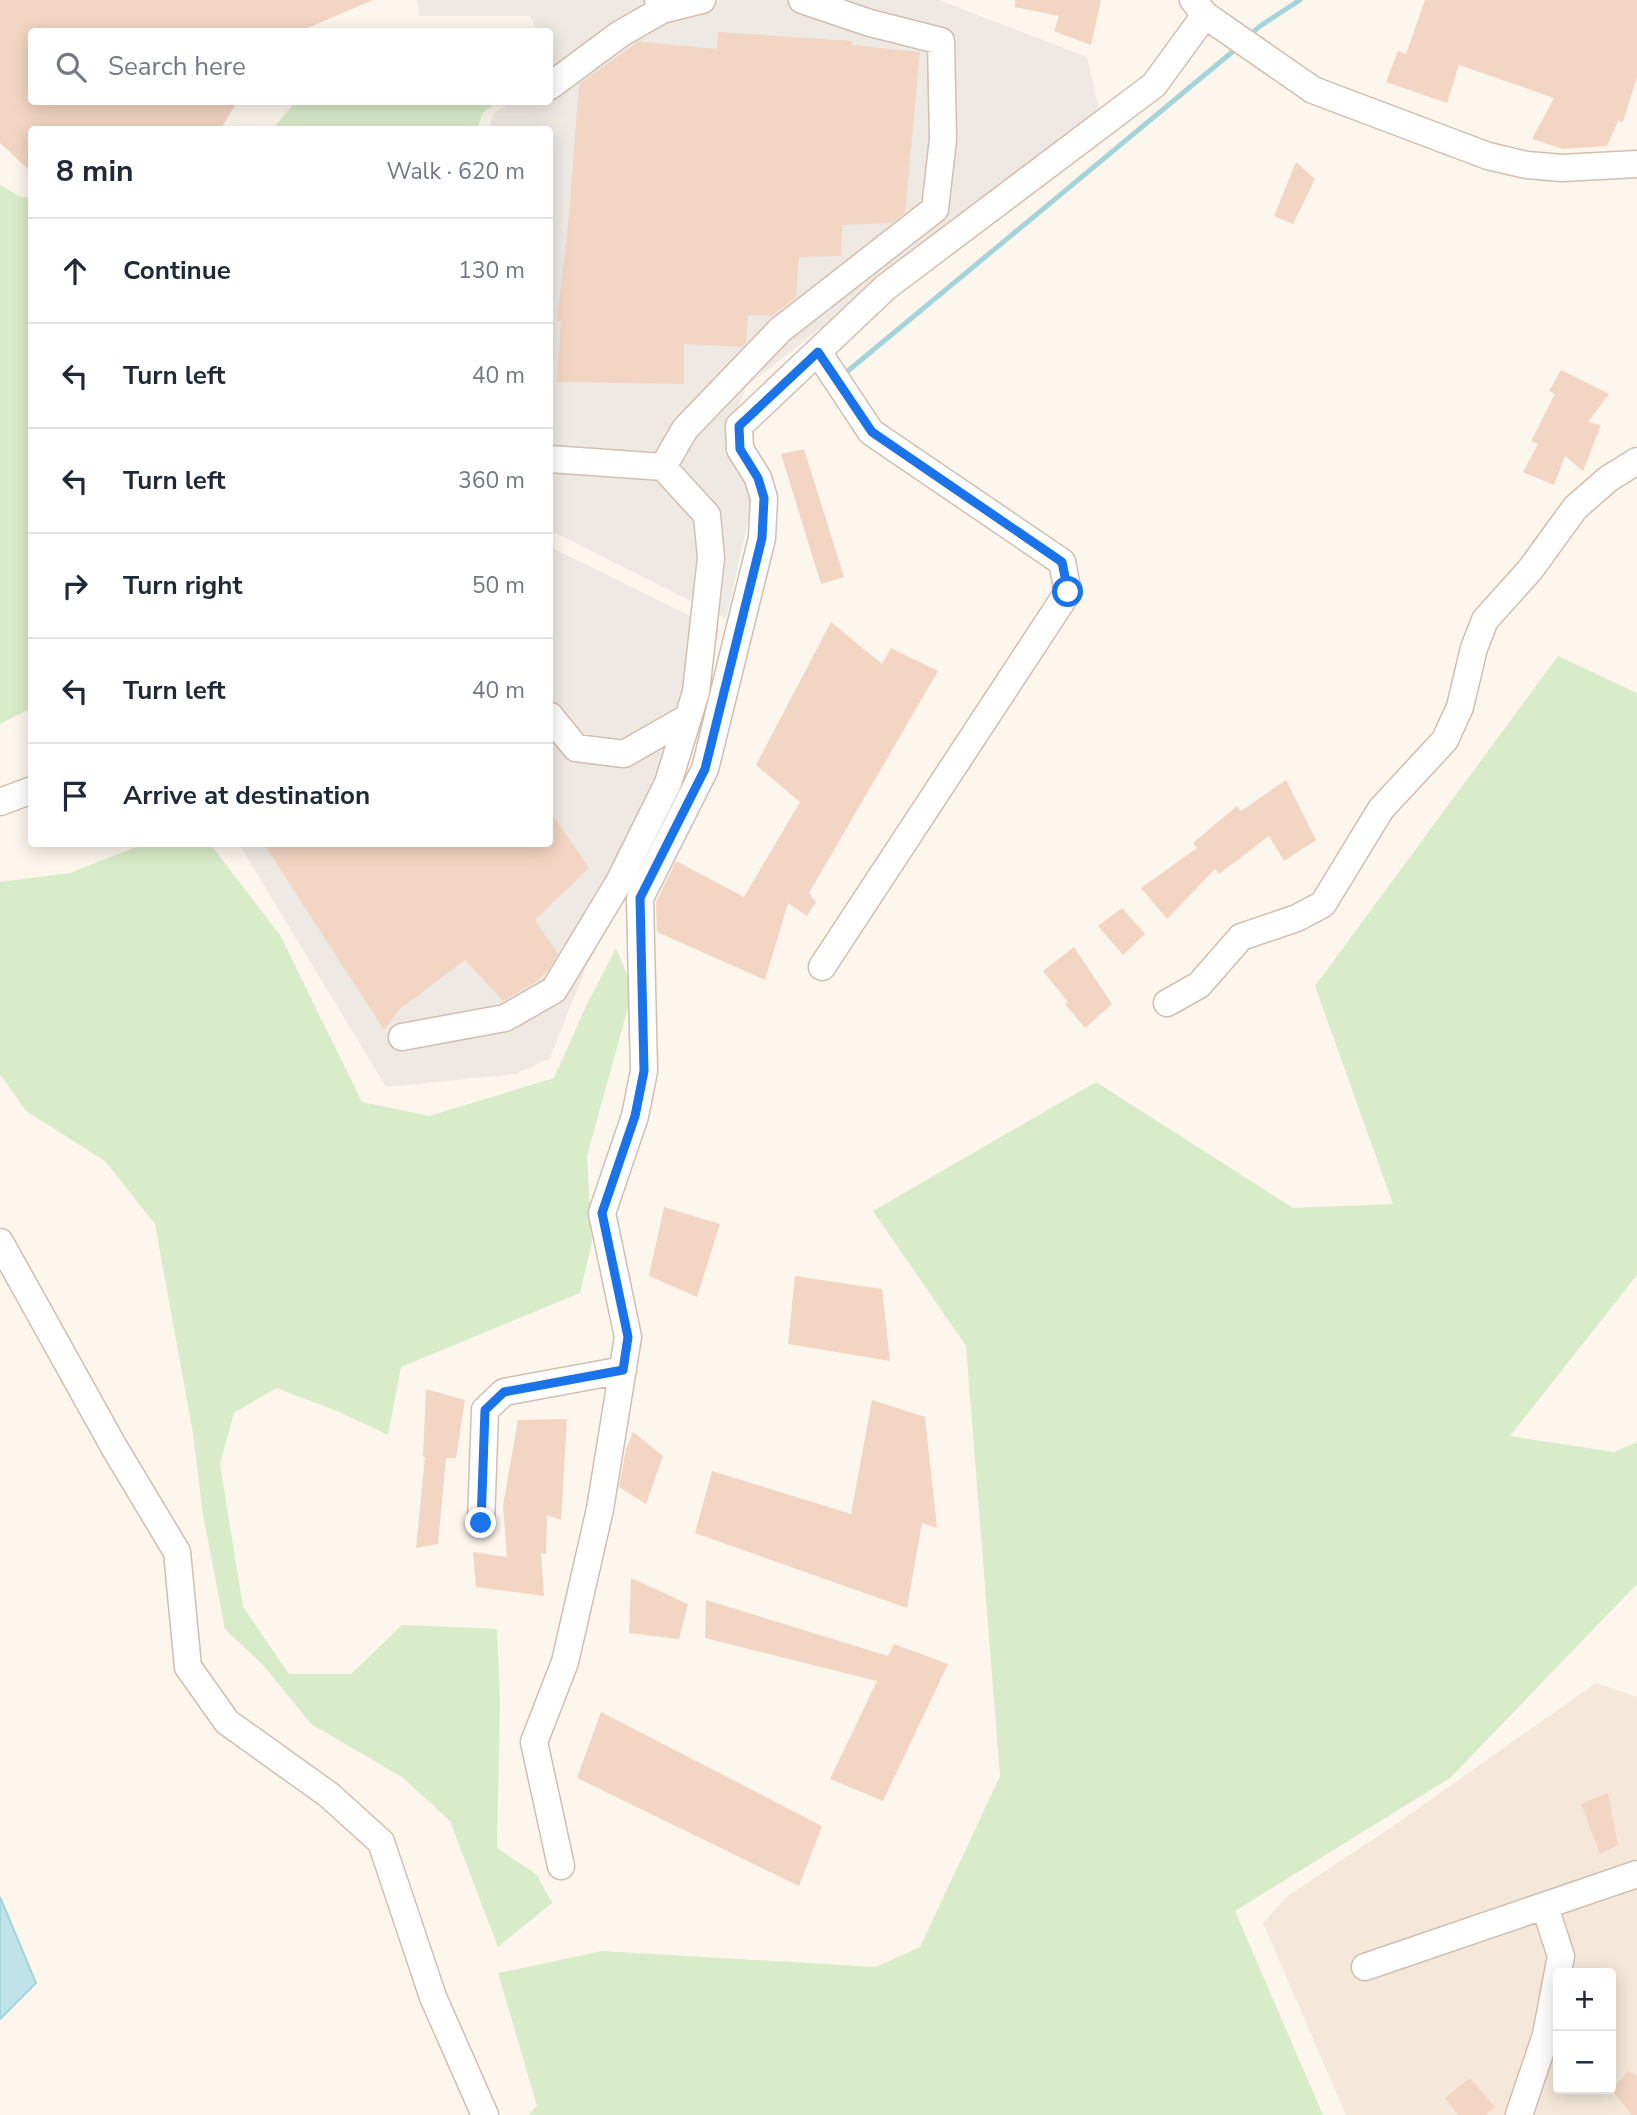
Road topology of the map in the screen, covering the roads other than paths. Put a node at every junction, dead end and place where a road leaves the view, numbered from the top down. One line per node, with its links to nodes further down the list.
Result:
1 (702, 0): 3 (street)
2 (802, 0): 10 (street)
3 (660, 5): 5 (street)
4 (1199, 7): 6 (street); 7 (street)
5 (553, 84)
6 (1637, 164)
7 (818, 352): 15 (street); 19 (street)
8 (553, 458): 10 (street)
9 (1637, 461): 16 (street)
10 (663, 467): 11 (street)
11 (688, 718): 12 (street); 17 (street)
12 (553, 720)
13 (28, 792): 14 (street)
14 (0, 802)
15 (822, 967)
16 (1167, 1003)
17 (402, 1037)
18 (0, 1242): 25 (street)
19 (623, 1370): 20 (street); 21 (street)
20 (481, 1523)
21 (561, 1866)
22 (1637, 1874): 23 (street)
23 (1545, 1907): 24 (street); 26 (street)
24 (1365, 1967)
25 (485, 2115)
26 (1519, 2115)

